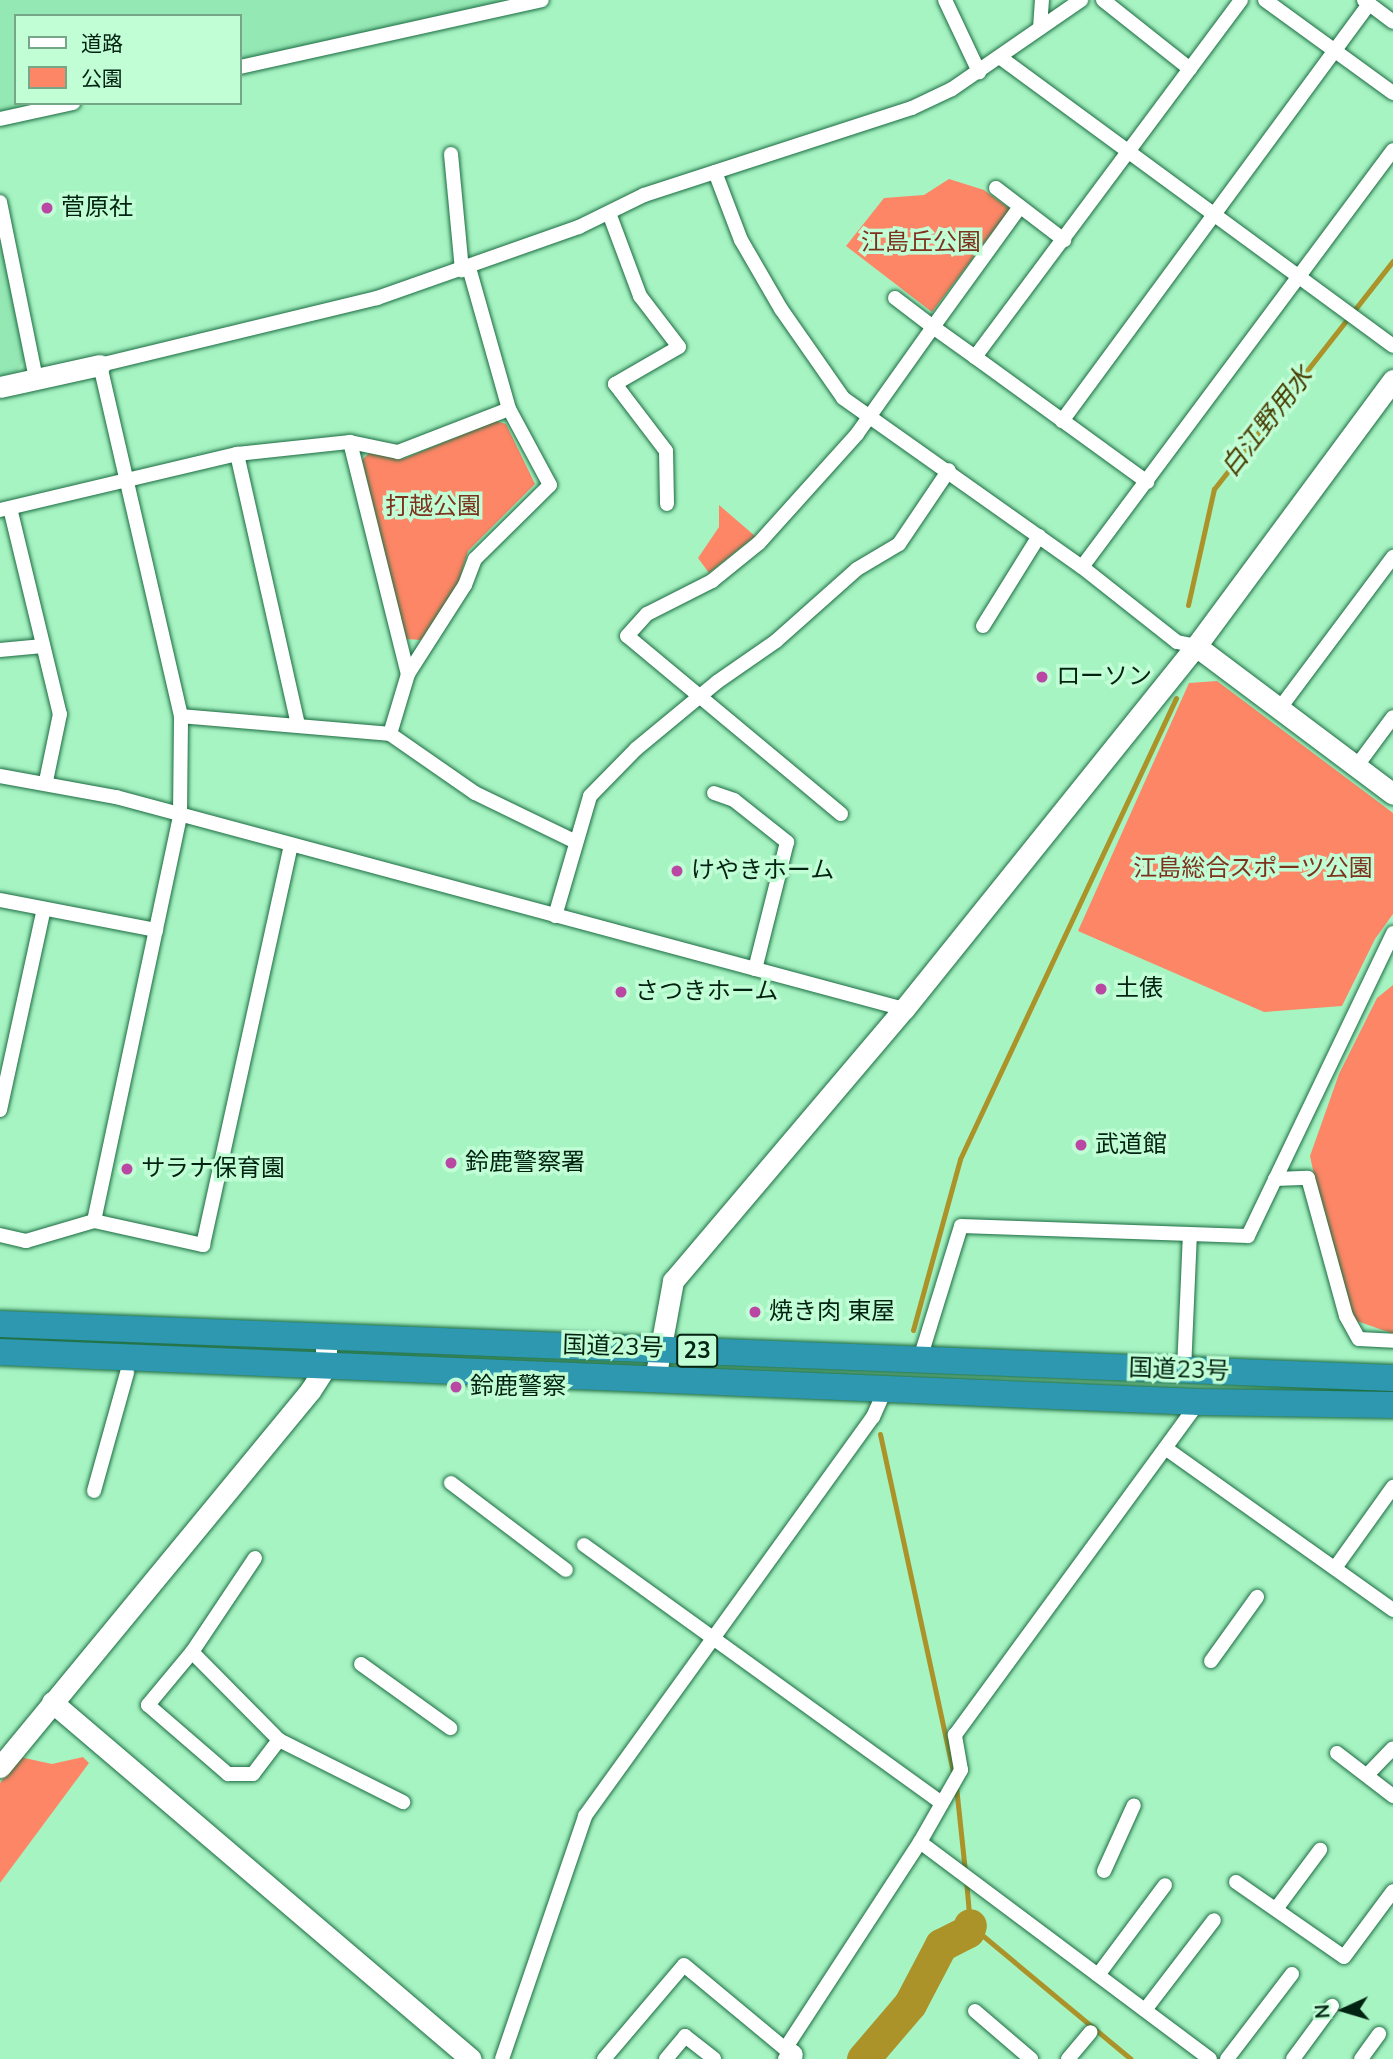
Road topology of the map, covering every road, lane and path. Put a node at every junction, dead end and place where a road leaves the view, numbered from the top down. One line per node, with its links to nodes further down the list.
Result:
1 (542, 0): 13 (street)
2 (945, 0): 15 (street)
3 (1042, 0): 10 (street)
4 (1081, 0): 10 (street)
5 (1103, 0): 14 (street)
6 (1241, 0): 14 (street)
7 (1265, 0): 11 (street)
8 (1367, 2): 9 (street); 11 (street)
9 (1393, 22)
10 (1040, 28): 12 (street)
11 (1334, 52): 16 (street); 27 (street)
12 (1001, 58): 15 (street); 20 (street)
13 (242, 66)
14 (1190, 69): 20 (street)
15 (979, 72): 22 (street)
16 (1393, 93)
17 (64, 105): 18 (street)
18 (0, 119)
19 (1393, 149): 30 (street)
20 (1129, 153): 27 (street); 28 (street)
21 (451, 154): 29 (street)
22 (715, 172): 26 (street); 40 (street)
23 (996, 188): 25 (street)
24 (0, 202): 36 (street)
25 (1020, 207): 28 (street); 32 (street)
26 (609, 213): 29 (street); 47 (street)
27 (1213, 217): 30 (street); 41 (street)
28 (1063, 240): 34 (street)
29 (465, 269): 35 (street); 39 (street)
30 (1298, 278): 33 (street); 46 (street)
31 (895, 298): 32 (street)
32 (933, 327): 34 (street); 40 (street)
33 (1393, 346)
34 (975, 357): 41 (street)
35 (100, 365): 36 (street); 45 (street)
36 (36, 379): 38 (street)
37 (1393, 380): 54 (street)
38 (0, 387)
39 (509, 409): 42 (street); 56 (street)
40 (867, 414): 44 (street); 57 (street)
41 (1062, 421): 46 (street)
42 (350, 442): 43 (street); 56 (street)
43 (237, 454): 45 (street); 61 (street)
44 (949, 470): 49 (street); 57 (street)
45 (125, 480): 48 (street); 59 (street)
46 (1147, 482): 51 (street)
47 (667, 504)
48 (5, 509): 53 (street)
49 (1039, 536): 51 (street); 52 (street)
50 (1393, 556): 58 (street)
51 (1082, 567): 54 (street)
52 (983, 626)
53 (43, 646): 55 (street); 65 (street)
54 (1196, 646): 58 (street); 78 (street)
55 (0, 650)
56 (408, 674): 62 (street)
57 (702, 697): 68 (street); 70 (street)
58 (1280, 708): 63 (street)
59 (181, 716): 61 (street); 69 (street)
60 (1393, 717): 63 (street)
61 (298, 725): 62 (street)
62 (390, 734): 70 (street)
63 (1356, 766): 67 (street)
64 (0, 776): 65 (street)
65 (46, 781): 69 (street)
66 (715, 793): 77 (street)
67 (1393, 794)
68 (841, 814)
69 (180, 815): 71 (street); 75 (street)
70 (576, 842): 74 (street)
71 (291, 845): 74 (street); 81 (street)
72 (0, 900): 73 (street)
73 (44, 909): 75 (street); 79 (street)
74 (555, 916): 77 (street)
75 (156, 930): 81 (street)
76 (1393, 933): 80 (street)
77 (755, 969): 78 (street)
78 (904, 1009): 87 (street)
79 (0, 1110)
80 (1275, 1179): 83 (street); 86 (street)
81 (94, 1222): 82 (street)
82 (0, 1235)
83 (1191, 1235): 89 (street); 91 (street)
84 (0, 1324): 85 (highway, 国道23号 / 23)
85 (326, 1336): 87 (highway, 国道23号 / 23); 90 (street)
86 (1393, 1341)
87 (658, 1348): 89 (highway, 国道23号 / 23); 94 (street)
88 (0, 1352): 90 (highway, 国道23号 / 23)
89 (919, 1363): 91 (highway, 国道23号 / 23)
90 (327, 1366): 94 (highway, 国道23号 / 23); 112 (street)
91 (1184, 1370): 93 (highway, 国道23号 / 23)
92 (127, 1373): 101 (street)
93 (1393, 1378)
94 (655, 1379): 95 (highway, 国道23号 / 23)
95 (886, 1388): 96 (highway, 国道23号 / 23); 108 (street)
96 (1199, 1402): 97 (highway, 国道23号 / 23); 98 (street)
97 (1393, 1405)
98 (1168, 1450): 104 (street); 120 (street)
99 (452, 1483): 105 (street)
100 (1393, 1487): 104 (street)
101 (94, 1491)
102 (584, 1545): 108 (street)
103 (256, 1558): 109 (street)
104 (1335, 1568): 107 (street)
105 (566, 1570)
106 (1257, 1597): 110 (street)
107 (1393, 1610)
108 (715, 1636): 120 (street); 140 (street)
109 (192, 1652): 114 (street); 114 (street)
110 (1211, 1661)
111 (361, 1664): 113 (street)
112 (52, 1702): 117 (street); 139 (street)
113 (450, 1728)
114 (279, 1740): 121 (street)
115 (1393, 1748): 118 (street)
116 (1337, 1753): 118 (street)
117 (0, 1768)
118 (1367, 1775): 119 (street)
119 (1393, 1796)
120 (946, 1797): 123 (street)
121 (402, 1802)
122 (1135, 1805): 125 (street)
123 (920, 1842): 132 (street); 138 (street)
124 (1320, 1850): 129 (street)
125 (1104, 1871)
126 (1236, 1882): 129 (street)
127 (1165, 1885): 132 (street)
128 (1393, 1891): 129 (street)
129 (1276, 1909)
130 (1214, 1920): 134 (street)
131 (1292, 1974): 147 (street)
132 (1098, 1975): 134 (street)
133 (1332, 2006): 148 (street)
134 (1145, 2010): 146 (street)
135 (975, 2011): 144 (street)
136 (1091, 2032): 145 (street)
137 (1379, 2034): 149 (street)
138 (788, 2054): 141 (street)
139 (471, 2059)
140 (502, 2059)
141 (604, 2059)
142 (666, 2059): 143 (street)
143 (714, 2059)
144 (1031, 2059)
145 (1069, 2059)
146 (1210, 2059)
147 (1227, 2059)
148 (1293, 2059)
149 (1361, 2059)

